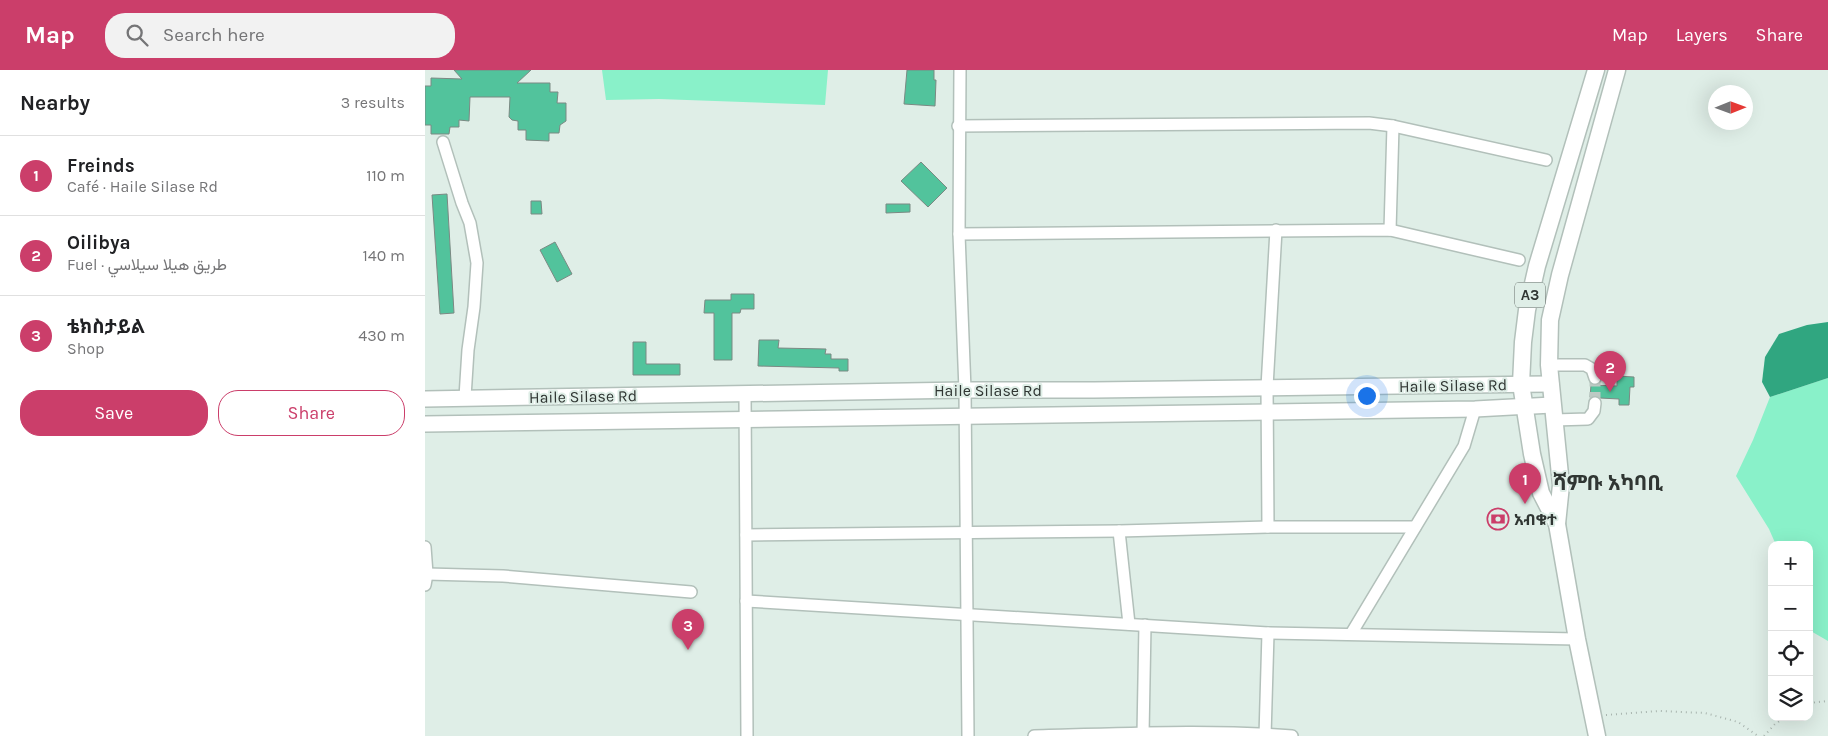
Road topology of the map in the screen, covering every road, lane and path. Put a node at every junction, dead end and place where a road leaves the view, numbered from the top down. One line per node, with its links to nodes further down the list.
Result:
1 (960, 70): 4 (street)
2 (1596, 70): 14 (highway, A3)
3 (1614, 71): 12 (highway, A3)
4 (958, 126): 5 (street); 10 (street)
5 (1393, 126): 7 (street); 9 (street)
6 (443, 142): 20 (street)
7 (1546, 160)
8 (1276, 230): 9 (street); 10 (street); 17 (street)
9 (1390, 230): 11 (street)
10 (959, 234): 18 (street)
11 (1519, 260)
12 (1549, 365): 13 (street); 15 (highway, A3)
13 (1595, 378)
14 (1521, 384): 15 (main road, Haile Silase Rd); 16 (main road, Haile Silase Rd); 23 (highway, A3)
15 (1551, 384): 27 (highway, A3)
16 (1388, 386): 17 (main road, Haile Silase Rd); 25 (main road)
17 (1267, 387): 18 (main road, Haile Silase Rd); 26 (street)
18 (965, 390): 19 (main road, Haile Silase Rd); 28 (street)
19 (745, 394): 20 (main road, Haile Silase Rd); 29 (street)
20 (465, 397): 21 (main road, Haile Silase Rd)
21 (425, 399)
22 (1595, 403): 27 (street)
23 (1524, 407): 24 (main road, Haile Silase Rd); 27 (main road, Haile Silase Rd); 31 (highway, A3)
24 (1475, 409): 25 (main road, Haile Silase Rd); 33 (street)
25 (1389, 410): 26 (main road, Haile Silase Rd)
26 (1267, 412): 28 (main road, Haile Silase Rd); 32 (street)
27 (1553, 413): 31 (highway, A3)
28 (964, 417): 29 (main road, Haile Silase Rd); 35 (street)
29 (745, 418): 30 (main road, Haile Silase Rd); 36 (street)
30 (425, 424)
31 (1557, 524): 46 (highway, A3)
32 (1268, 527): 33 (street); 34 (street)
33 (1415, 527): 45 (street)
34 (1119, 531): 35 (street); 42 (street)
35 (965, 533): 36 (street); 41 (street)
36 (746, 535): 40 (street)
37 (425, 547): 38 (street)
38 (426, 579): 39 (street)
39 (691, 592)
40 (746, 601): 41 (street); 53 (street)
41 (967, 615): 42 (street); 54 (street)
42 (1129, 624): 43 (street)
43 (1145, 625): 44 (street); 51 (street)
44 (1268, 633): 45 (street); 52 (street)
45 (1351, 634): 46 (street)
46 (1577, 639): 49 (highway, A3)
47 (1828, 701): 48 (path)
48 (1813, 703)
49 (1593, 716): 57 (highway, A3); 58 (path)
50 (1780, 721): 59 (path)
51 (1143, 734): 52 (street); 55 (street)
52 (1265, 735): 56 (street)
53 (747, 736)
54 (968, 736)
55 (1034, 736)
56 (1291, 736)
57 (1597, 736)
58 (1758, 736)
59 (1764, 736)

